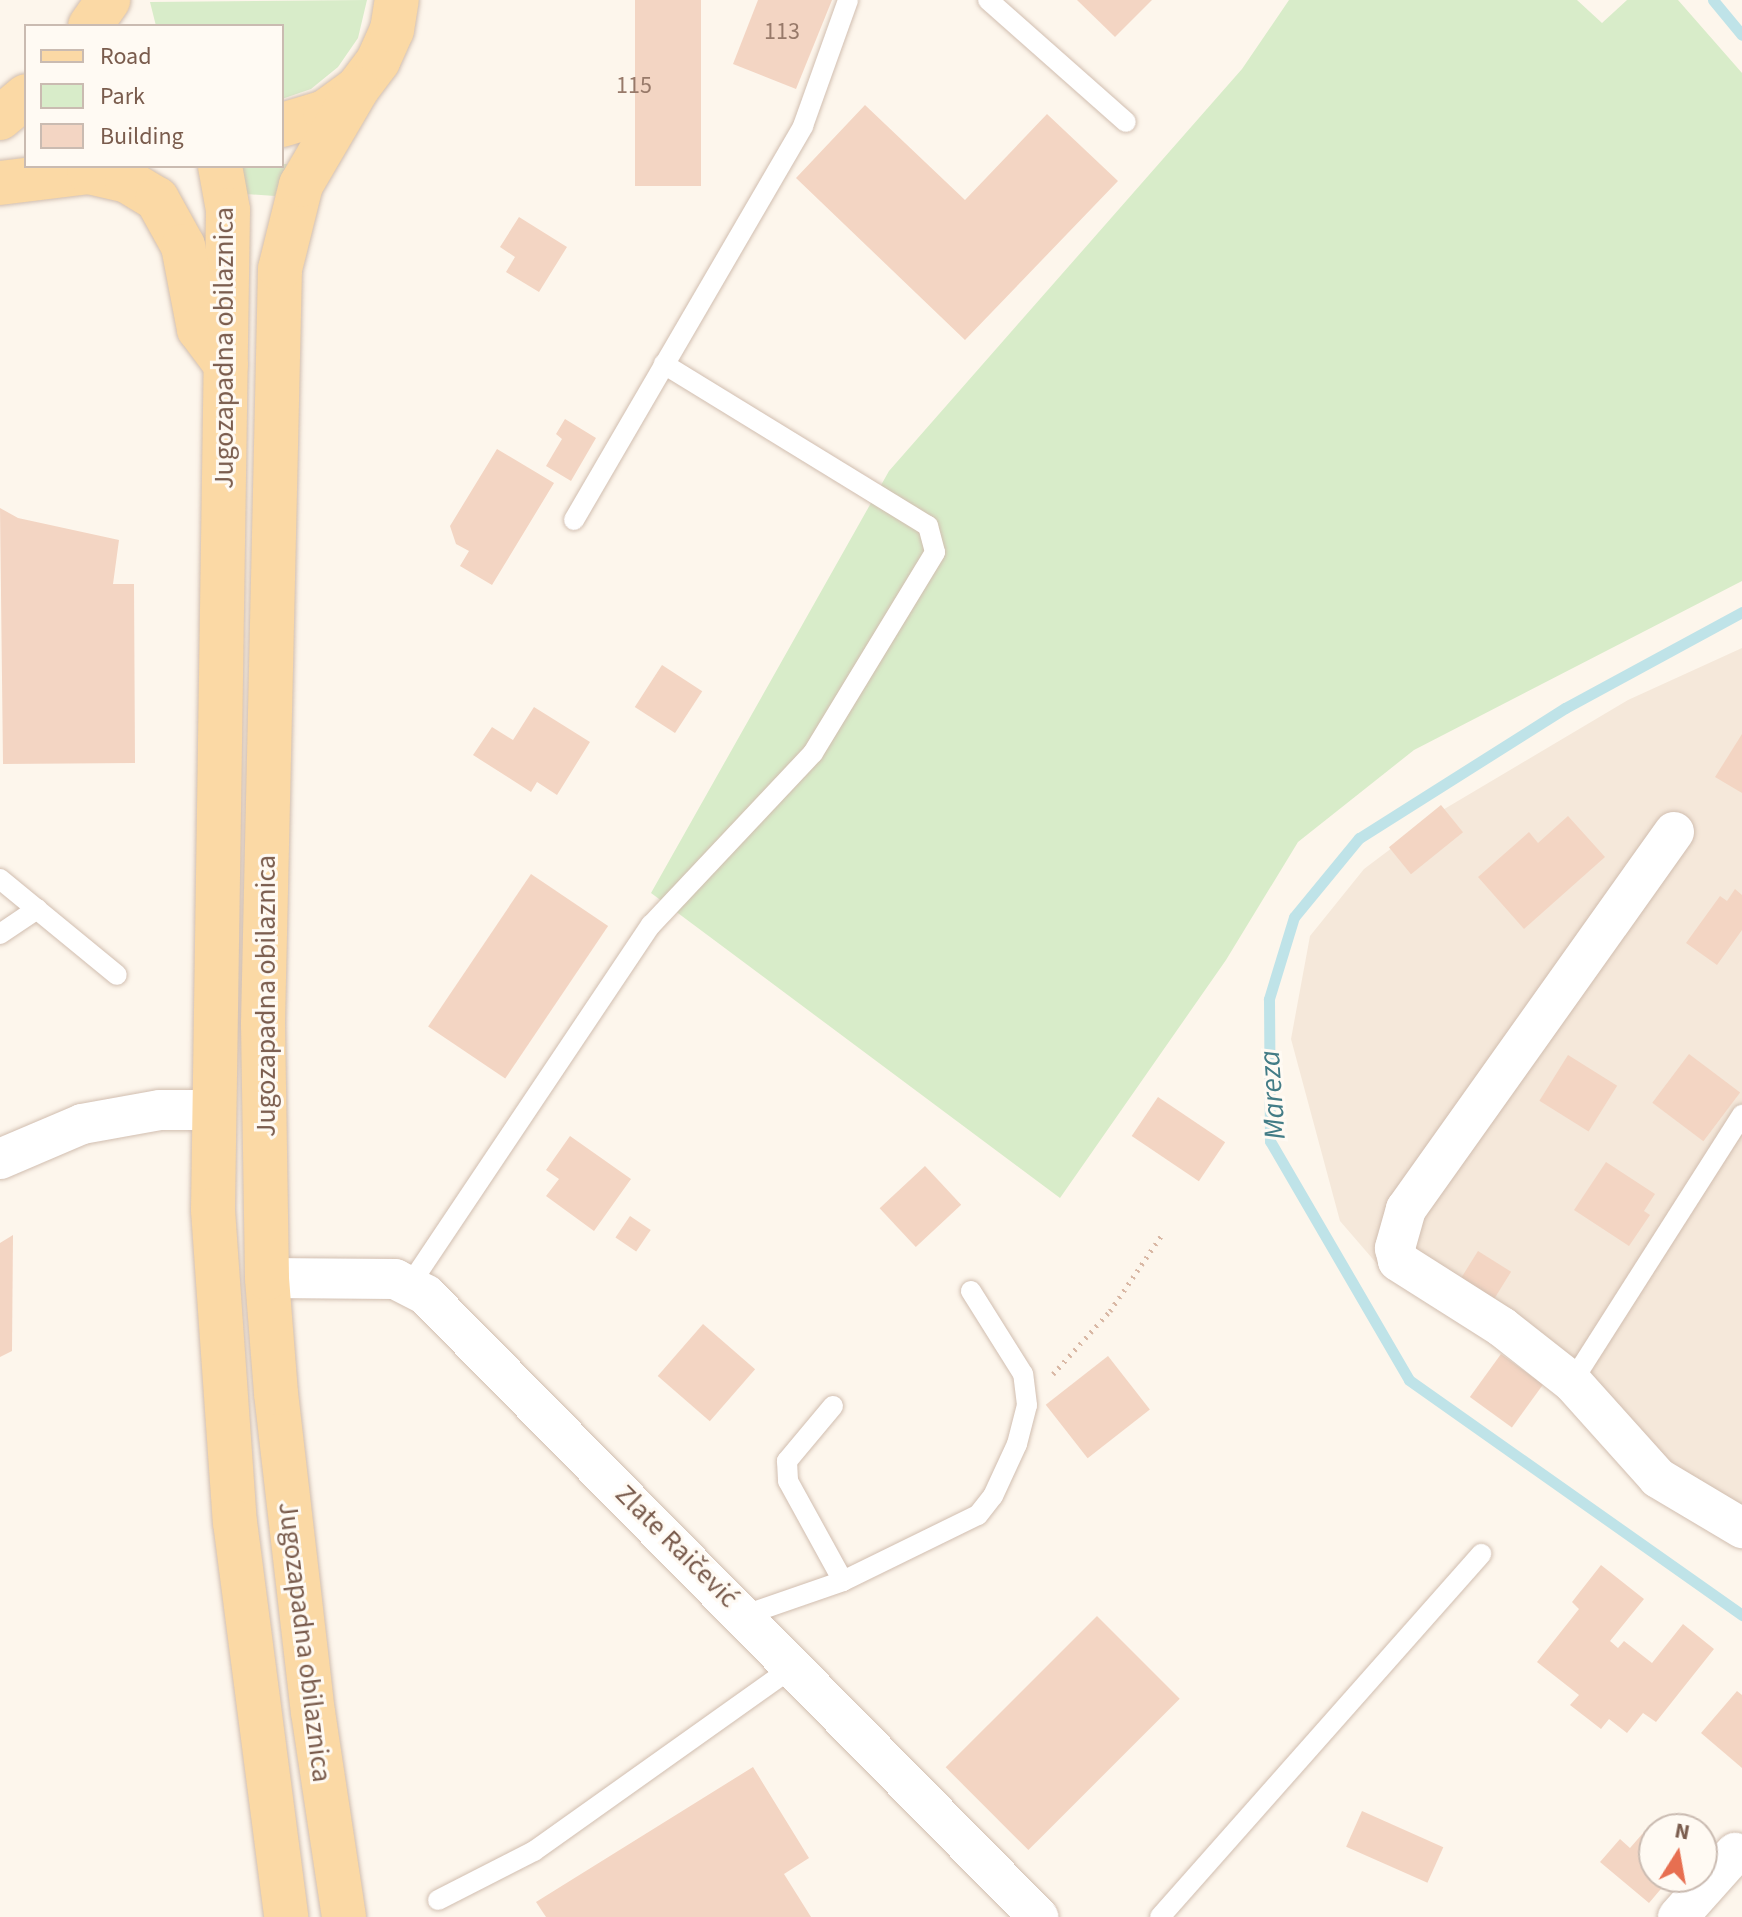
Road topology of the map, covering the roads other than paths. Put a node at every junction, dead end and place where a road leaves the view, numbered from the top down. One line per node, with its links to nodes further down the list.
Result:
1 (108, 0): 6 (main road)
2 (124, 0): 7 (main road)
3 (848, 0): 16 (lane)
4 (988, 0): 11 (lane)
5 (399, 10): 8 (main road)
6 (91, 24)
7 (129, 24)
8 (357, 89): 12 (main road); 27 (main road, Jugozapadna obilaznica)
9 (24, 98): 10 (main road)
10 (0, 118)
11 (1126, 122)
12 (284, 124)
13 (24, 164): 15 (main road)
14 (220, 168): 17 (main road, Jugozapadna obilaznica)
15 (0, 181): 17 (main road)
16 (664, 364): 18 (lane); 28 (lane)
17 (226, 365): 24 (main road, Jugozapadna obilaznica)
18 (574, 520)
19 (1674, 832): 30 (street)
20 (0, 879): 21 (lane)
21 (37, 909): 22 (lane); 23 (lane)
22 (0, 934)
23 (117, 975)
24 (212, 1110): 26 (street); 39 (main road, Jugozapadna obilaznica)
25 (1742, 1115): 30 (lane)
26 (0, 1159)
27 (267, 1278): 28 (street, Zlate Raičević); 40 (main road, Jugozapadna obilaznica)
28 (409, 1286): 35 (street, Zlate Raičević)
29 (971, 1291): 34 (lane)
30 (1572, 1382): 32 (street)
31 (833, 1406): 34 (lane)
32 (1742, 1528)
33 (1481, 1554): 42 (lane)
34 (843, 1581): 35 (lane)
35 (745, 1615): 36 (street, Zlate Raičević)
36 (793, 1667): 38 (lane); 41 (street, Zlate Raičević)
37 (1735, 1853): 43 (street)
38 (438, 1900)
39 (286, 1917)
40 (344, 1917)
41 (1038, 1917)
42 (1160, 1917)
43 (1678, 1917)

